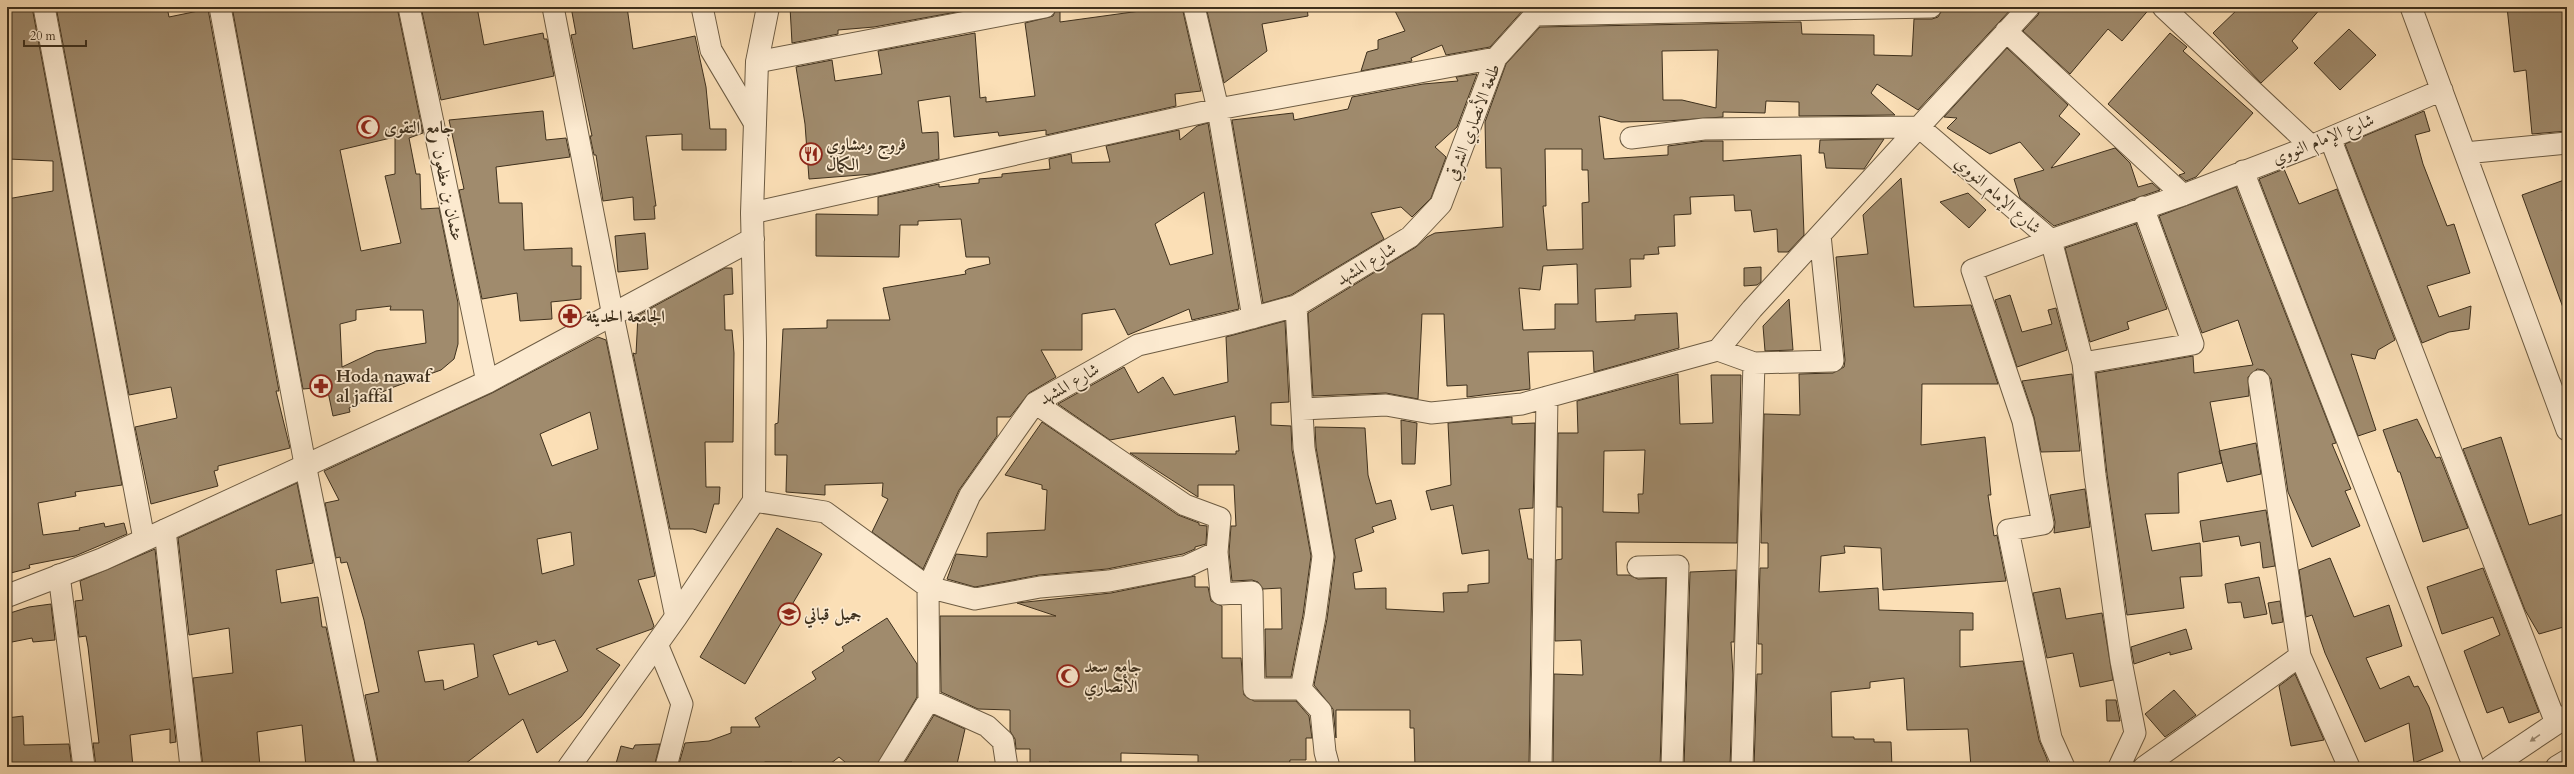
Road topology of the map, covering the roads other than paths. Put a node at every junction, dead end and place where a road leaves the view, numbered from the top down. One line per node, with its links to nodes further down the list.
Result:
1 (44, 7): 48 (street)
2 (220, 7): 45 (street)
3 (409, 7): 40 (street, عثمان بن مظعون)
4 (553, 7): 34 (street)
5 (702, 7): 19 (street)
6 (768, 7): 16 (street)
7 (1045, 7): 16 (street)
8 (1194, 7): 18 (street)
9 (1931, 7): 13 (street)
10 (2029, 7): 14 (street)
11 (2164, 7): 22 (street)
12 (2411, 7): 17 (street)
13 (1539, 11): 15 (street, طلعة الأنصاري الشرقي)
14 (2006, 31): 20 (street); 26 (street)
15 (1496, 58): 18 (street); 27 (street, طلعة الأنصاري الشرقي)
16 (757, 62): 19 (street)
17 (2442, 90): 22 (street, شارع الإمام النووي); 24 (street)
18 (1218, 108): 29 (street); 35 (street)
19 (755, 124): 29 (street)
20 (1919, 127): 21 (street); 30 (street); 32 (street, شارع الإمام النووي)
21 (1631, 138)
22 (2320, 142): 25 (street, شارع الإمام النووي); 59 (street)
23 (2567, 143): 24 (street)
24 (2465, 153): 44 (street)
25 (2243, 171): 26 (street, شارع الإمام النووي); 76 (street)
26 (2183, 195): 28 (street, شارع الإمام النووي)
27 (1441, 204): 33 (street, شارع المشهد)
28 (2143, 207): 32 (street, شارع الإمام النووي); 38 (street)
29 (752, 212): 31 (street)
30 (1820, 235): 36 (street); 37 (street)
31 (753, 239): 34 (street); 46 (street)
32 (2051, 240): 38 (street); 72 (street)
33 (1296, 306): 35 (street, شارع المشهد); 43 (street)
34 (613, 316): 40 (street); 54 (street)
35 (1253, 318): 42 (street, شارع المشهد)
36 (1718, 350): 37 (street); 41 (street)
37 (1754, 363): 71 (street)
38 (2083, 363): 73 (street)
39 (2259, 381): 56 (street)
40 (488, 382): 45 (street)
41 (1547, 397): 43 (street); 69 (street)
42 (1035, 403): 49 (street); 52 (street, شارع المشهد)
43 (1302, 409): 57 (street)
44 (2567, 430)
45 (305, 464): 47 (street); 63 (street)
46 (754, 501): 52 (street); 54 (street)
47 (165, 530): 48 (street); 62 (street)
48 (144, 539): 51 (street)
49 (1217, 552): 52 (street); 57 (street)
50 (1638, 567): 70 (street)
51 (59, 575): 53 (street); 61 (street)
52 (928, 587): 58 (street, شارع المشهد)
53 (7, 596)
54 (676, 617): 55 (street)
55 (657, 644): 64 (street); 65 (street)
56 (2300, 656): 74 (street); 75 (street)
57 (1301, 688): 68 (street)
58 (929, 700): 66 (street); 67 (street)
59 (2561, 720): 77 (street, one-way to 77)
60 (2567, 760): 78 (street)
61 (84, 767)
62 (191, 767)
63 (367, 767)
64 (569, 767)
65 (666, 767)
66 (888, 767)
67 (1007, 767)
68 (1329, 767)
69 (1541, 767)
70 (1672, 767)
71 (1742, 767)
72 (2064, 767)
73 (2119, 767)
74 (2144, 767)
75 (2349, 767)
76 (2474, 767)
77 (2491, 767)
78 (2557, 767)

